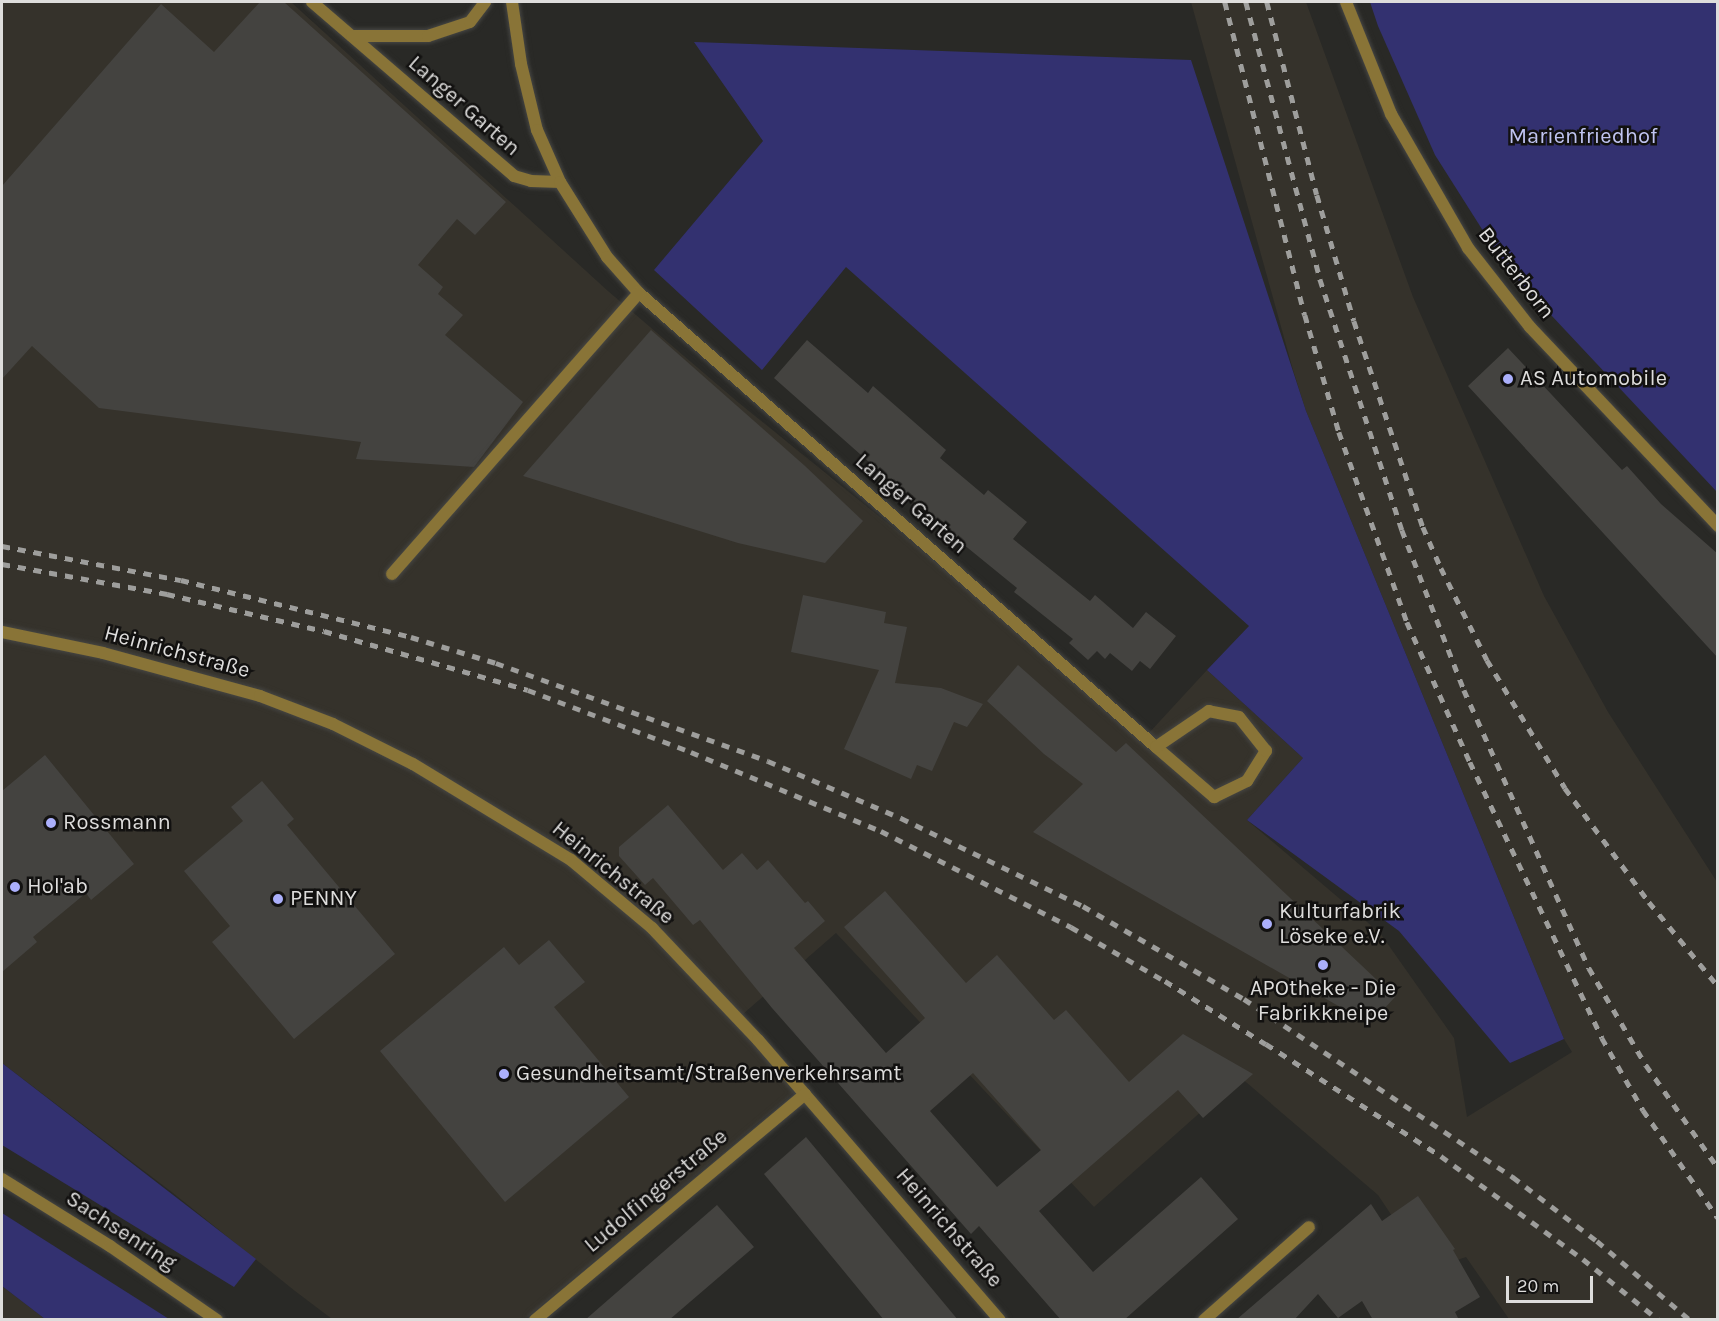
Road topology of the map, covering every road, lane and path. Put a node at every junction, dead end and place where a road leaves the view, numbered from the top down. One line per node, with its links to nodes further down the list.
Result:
1 (312, 2): 5 (street, Langer Garten)
2 (484, 2): 5 (street, Langer Garten)
3 (512, 2): 6 (street, Langer Garten)
4 (1346, 2): 8 (street, Butterborn)
5 (352, 36): 6 (street, Langer Garten)
6 (560, 182): 7 (street, Langer Garten)
7 (639, 293): 9 (street); 11 (street, Langer Garten)
8 (1718, 526)
9 (392, 574)
10 (2, 632): 12 (street, Heinrichstraße)
11 (1156, 747): 11 (street, Langer Garten)
12 (805, 1094): 16 (street, Ludolfingerstraße); 17 (street, Heinrichstraße)
13 (2, 1179): 15 (street, Sachsenring)
14 (1309, 1227): 18 (street)
15 (217, 1320)
16 (535, 1320)
17 (1000, 1320)
18 (1204, 1320)

